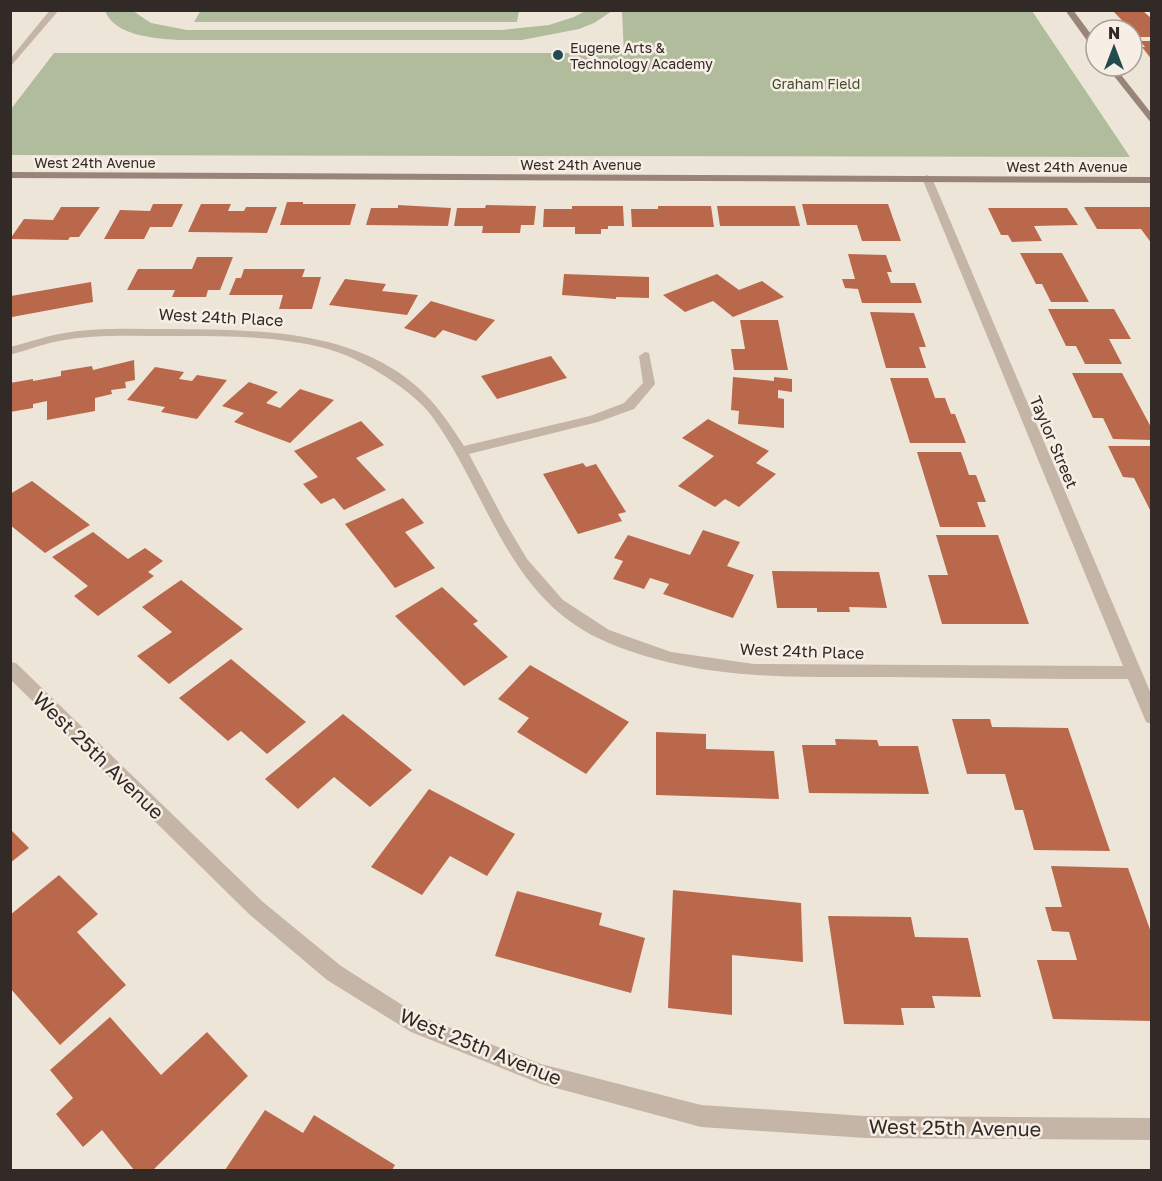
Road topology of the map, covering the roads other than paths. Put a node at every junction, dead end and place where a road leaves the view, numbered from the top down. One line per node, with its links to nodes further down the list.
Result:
1 (55, 10): 4 (street)
2 (1069, 10): 3 (street)
3 (1084, 31)
4 (10, 65)
5 (1119, 78): 6 (street)
6 (1152, 121)
7 (10, 175): 8 (street, West 24th Avenue)
8 (927, 178): 9 (street, West 24th Avenue); 14 (street, Taylor Street)
9 (1152, 180)
10 (10, 351): 12 (street, West 24th Place)
11 (645, 356): 12 (street)
12 (461, 451): 14 (street, West 24th Place)
13 (10, 668): 16 (street, West 25th Avenue)
14 (1133, 674): 15 (street, Taylor Street)
15 (1152, 717)
16 (1152, 1129)

